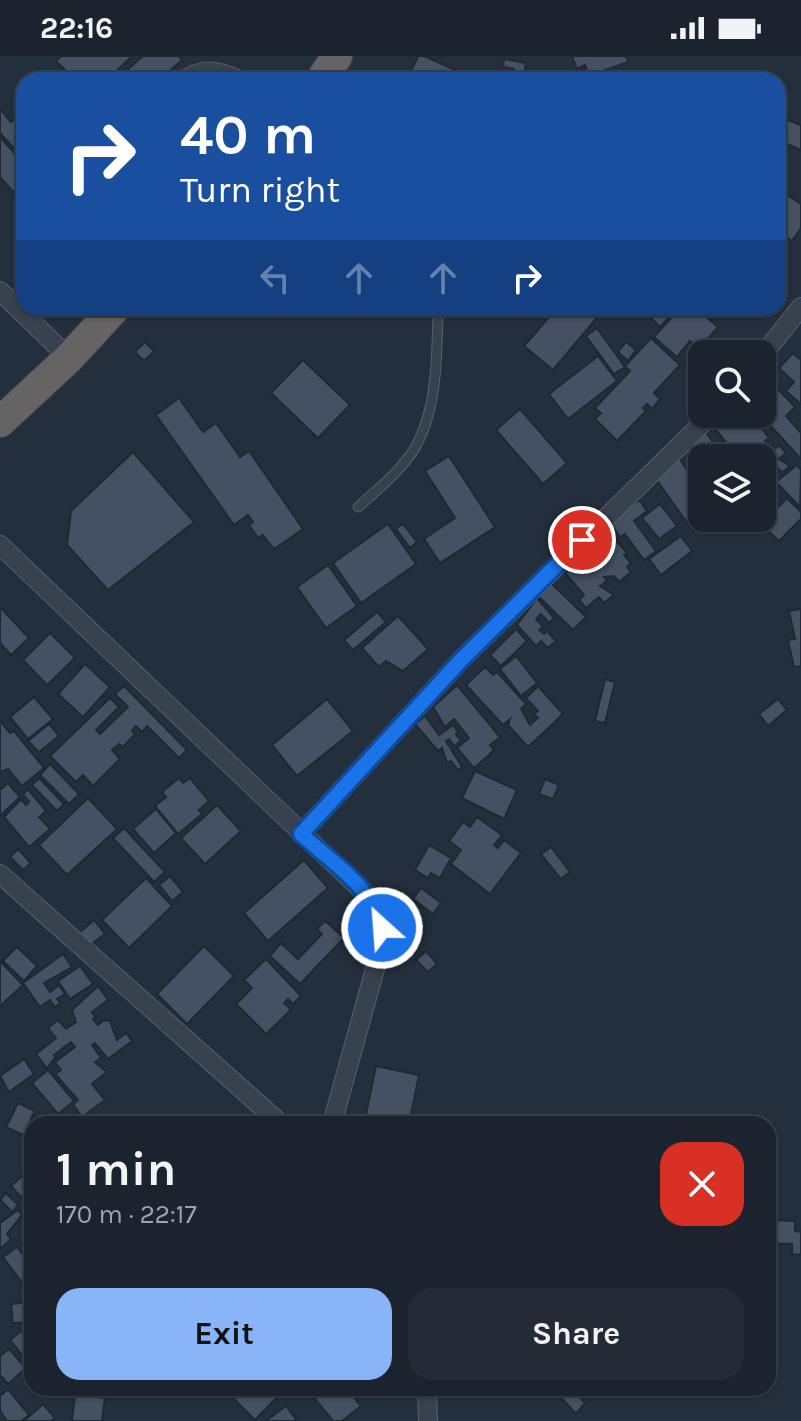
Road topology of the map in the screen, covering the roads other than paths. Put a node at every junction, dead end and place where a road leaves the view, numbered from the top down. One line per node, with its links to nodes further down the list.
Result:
1 (192, 72): 2 (lane)
2 (234, 72)
3 (0, 291): 4 (street)
4 (16, 307)
5 (801, 307): 9 (street)
6 (26, 316): 10 (street)
7 (108, 316): 10 (highway)
8 (438, 316): 13 (lane)
9 (775, 340)
10 (69, 358): 11 (highway)
11 (0, 422)
12 (698, 428): 15 (street)
13 (358, 507)
14 (0, 545): 15 (street)
15 (301, 834): 18 (street)
16 (0, 874): 17 (street)
17 (272, 1116)
18 (334, 1116)
19 (427, 1396): 20 (street)
20 (428, 1421)

